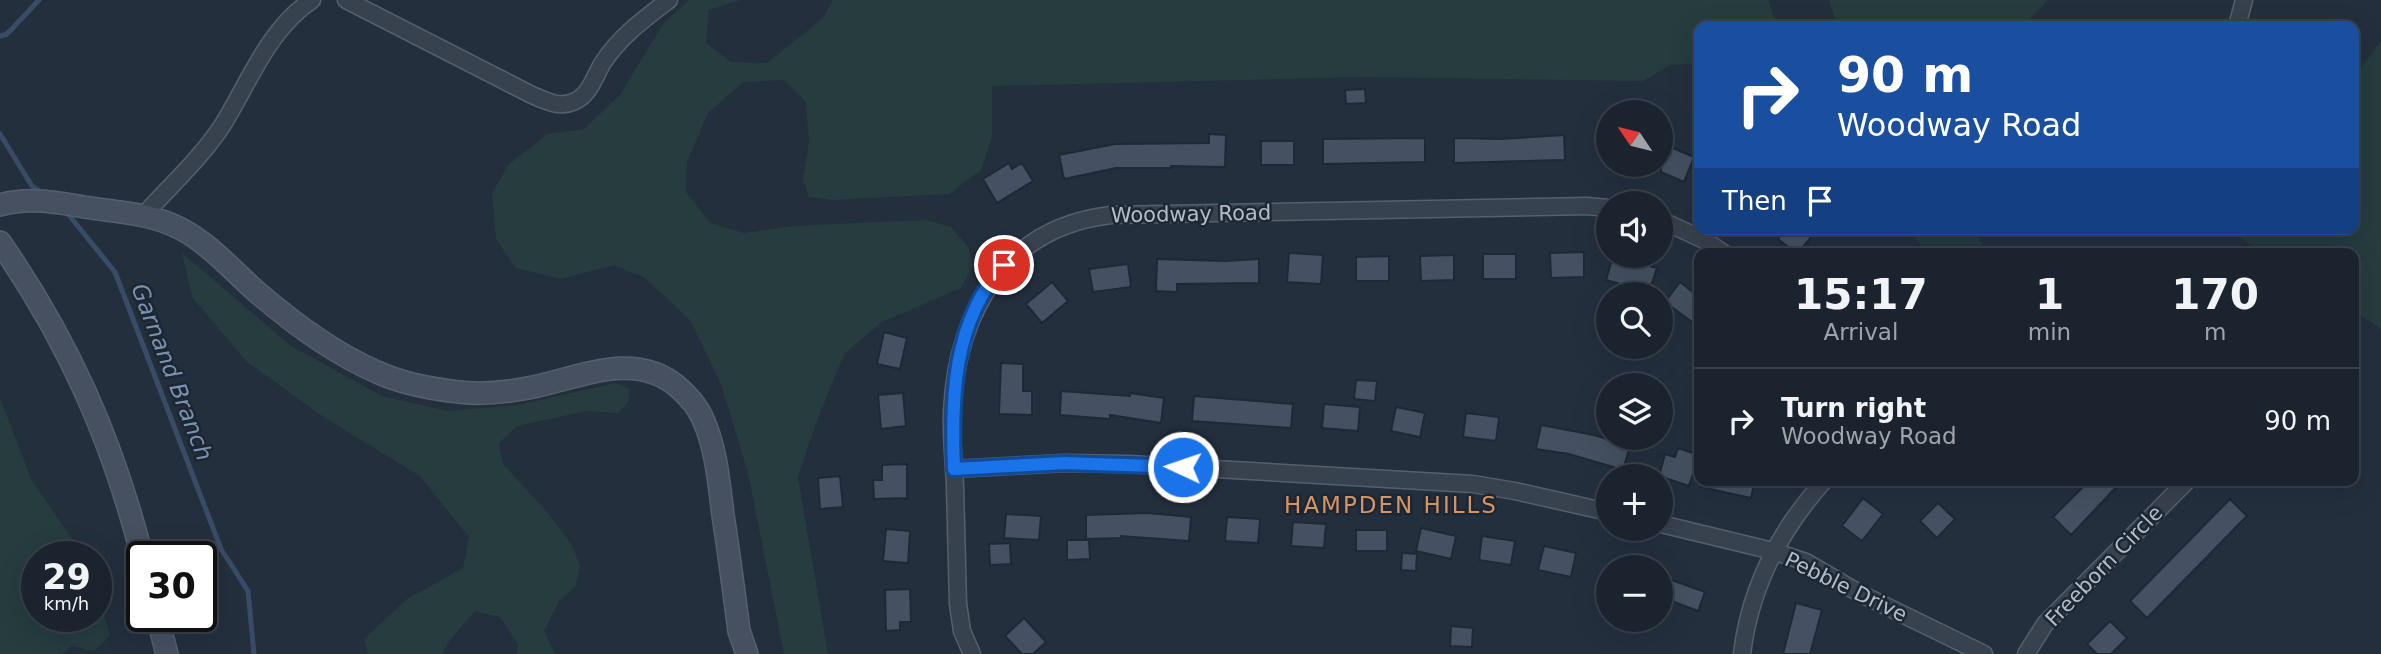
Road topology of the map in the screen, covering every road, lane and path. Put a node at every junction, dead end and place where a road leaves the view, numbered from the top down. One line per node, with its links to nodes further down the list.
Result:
1 (312, 0): 8 (street)
2 (346, 0): 3 (street)
3 (669, 0)
4 (2244, 0): 5 (street)
5 (2238, 21)
6 (0, 205): 8 (street)
7 (1596, 207): 12 (street, Woodway Road)
8 (144, 215): 21 (street)
9 (1673, 226): 11 (street)
10 (0, 242): 17 (street)
11 (1716, 248)
12 (954, 469): 15 (street); 22 (street, Woodway Road)
13 (1820, 486): 18 (street)
14 (2182, 486): 25 (street, Freeborn Circle)
15 (1596, 509)
16 (1673, 527): 18 (street, Pebble Drive)
17 (138, 541)
18 (1773, 551): 23 (street); 24 (street, Pebble Drive)
19 (161, 632): 20 (street)
20 (167, 654)
21 (747, 654)
22 (972, 654)
23 (1742, 654)
24 (1984, 654)
25 (2026, 654)

